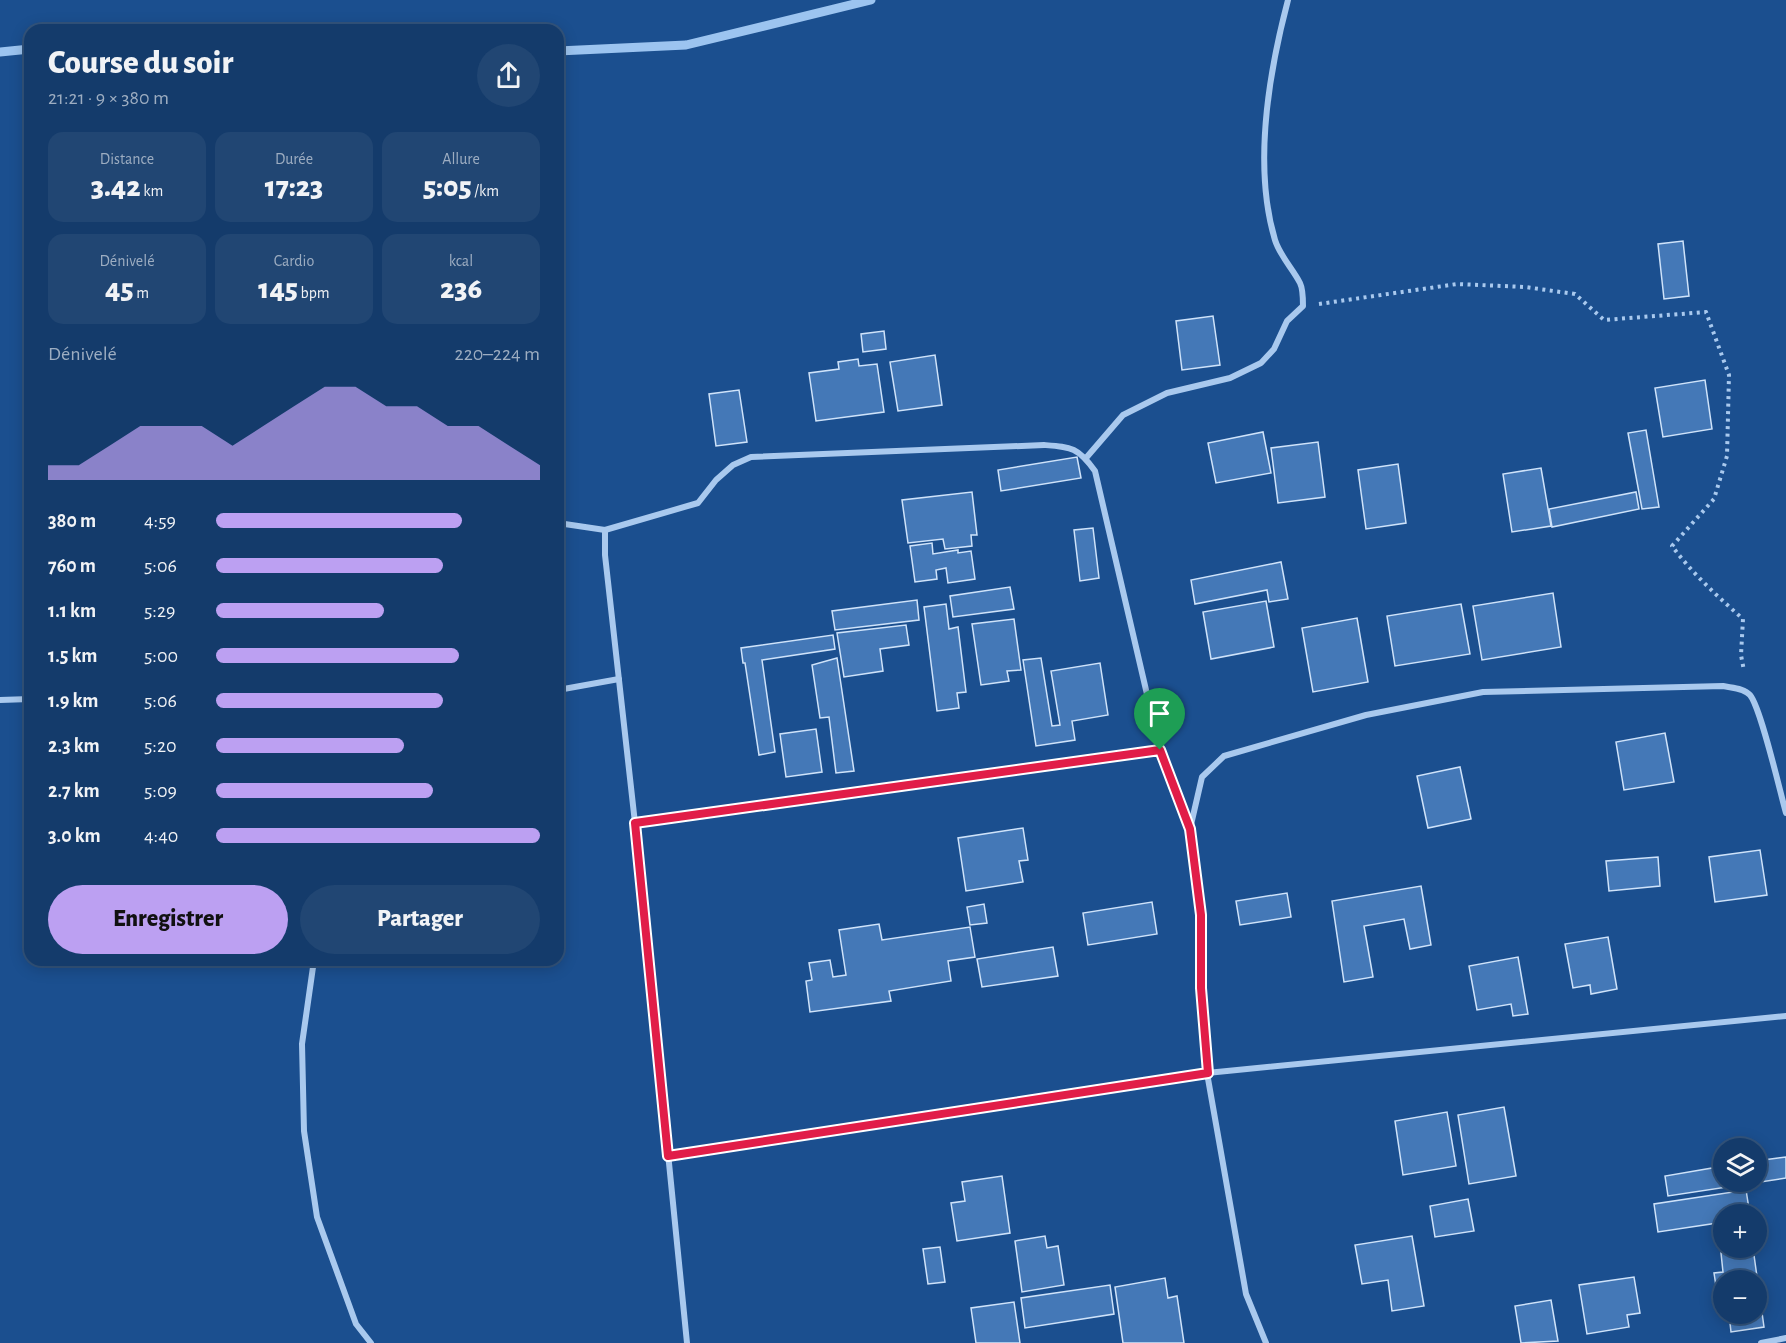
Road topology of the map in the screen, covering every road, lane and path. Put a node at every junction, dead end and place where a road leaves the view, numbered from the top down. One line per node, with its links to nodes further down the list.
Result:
1 (1288, 0): 2 (street)
2 (1303, 306): 3 (street); 8 (path)
3 (1086, 458): 5 (street); 11 (street)
4 (564, 524): 5 (street)
5 (605, 530): 6 (street)
6 (619, 679): 7 (street); 13 (street)
7 (564, 689)
8 (1750, 695): 12 (street); 14 (street)
9 (24, 699): 10 (street)
10 (0, 700)
11 (1160, 750): 13 (street); 14 (street)
12 (1786, 813)
13 (635, 823): 18 (street)
14 (1190, 829): 17 (street)
15 (313, 966): 20 (street)
16 (1786, 1016): 17 (street)
17 (1208, 1073): 18 (street); 22 (street)
18 (668, 1156): 21 (street)
19 (1786, 1338): 23 (street)
20 (371, 1343)
21 (687, 1343)
22 (1266, 1343)
23 (1761, 1343)

